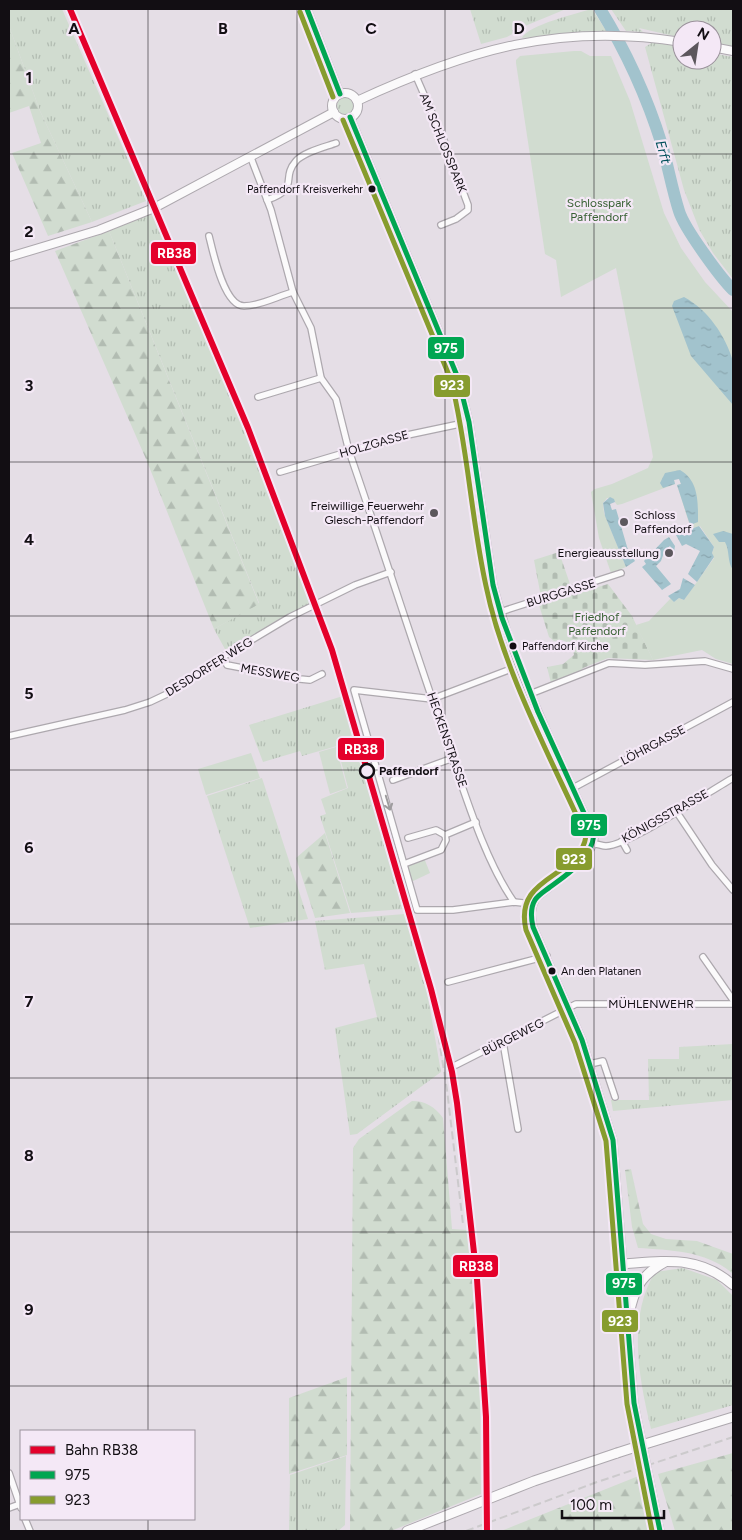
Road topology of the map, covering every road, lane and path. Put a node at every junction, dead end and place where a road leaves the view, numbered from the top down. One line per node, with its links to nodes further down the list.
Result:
1 (307, 9): 4 (street)
2 (672, 41): 3 (main road)
3 (416, 74): 5 (main road); 11 (street, AM SCHLOSSPARK)
4 (340, 94): 5 (main road); 6 (main road)
5 (357, 100): 7 (main road)
6 (334, 112): 7 (main road); 9 (main road)
7 (350, 117): 17 (street)
8 (336, 143): 10 (street)
9 (250, 158): 10 (street, HECKENSTRASSE); 13 (main road)
10 (267, 200): 14 (street, HECKENSTRASSE)
11 (441, 225)
12 (209, 236): 14 (street)
13 (9, 257)
14 (293, 292): 15 (street, HECKENSTRASSE)
15 (321, 378): 16 (street); 18 (street, HECKENSTRASSE)
16 (258, 397)
17 (469, 422): 18 (street, HOLZGASSE); 22 (street)
18 (349, 451): 19 (street, HOLZGASSE); 20 (street, HECKENSTRASSE)
19 (280, 472)
20 (391, 572): 23 (street, DESDORFER WEG); 28 (street, HECKENSTRASSE)
21 (621, 573): 22 (street, BURGGASSE)
22 (500, 612): 27 (street)
23 (223, 657): 26 (street, MESSWEG); 30 (street, DESDORFER WEG)
24 (511, 669): 28 (street)
25 (733, 669): 27 (street)
26 (322, 674)
27 (530, 694): 34 (street)
28 (432, 699): 31 (street, HECKENSTRASSE); 42 (street, one-way to 42)
29 (733, 702): 34 (street, LÖHRGASSE)
30 (9, 736)
31 (452, 758): 33 (street); 36 (street, HECKENSTRASSE)
32 (733, 778): 35 (street, KÖNIGSSTRASSE)
33 (394, 780)
34 (573, 788): 40 (street)
35 (676, 811): 39 (street, KÖNIGSSTRASSE); 43 (street)
36 (476, 822): 37 (street); 44 (street, HECKENSTRASSE)
37 (445, 835): 38 (street); 42 (street)
38 (408, 838)
39 (622, 841): 40 (street, KÖNIGSSTRASSE); 41 (street)
40 (595, 844): 45 (street)
41 (627, 850)
42 (404, 864): 44 (street)
43 (733, 890)
44 (514, 902): 45 (street)
45 (532, 904): 46 (street)
46 (547, 956): 48 (street); 50 (street)
47 (703, 957): 49 (street)
48 (448, 982)
49 (733, 1002): 50 (street, MÜHLENWEHR)
50 (570, 1008): 51 (street, BÜRGEWEG); 52 (street)
51 (503, 1042): 53 (street, BÜRGEWEG); 55 (street)
52 (590, 1064): 54 (street); 57 (street)
53 (456, 1065)
54 (615, 1097)
55 (518, 1129)
56 (666, 1261): 57 (main road); 58 (main road); 59 (main road)
57 (622, 1264): 59 (street)
58 (733, 1285)
59 (627, 1322): 64 (street)
60 (733, 1417): 63 (main road, bridge)
61 (9, 1473): 62 (street)
62 (20, 1503)
63 (407, 1531)
64 (660, 1531)

